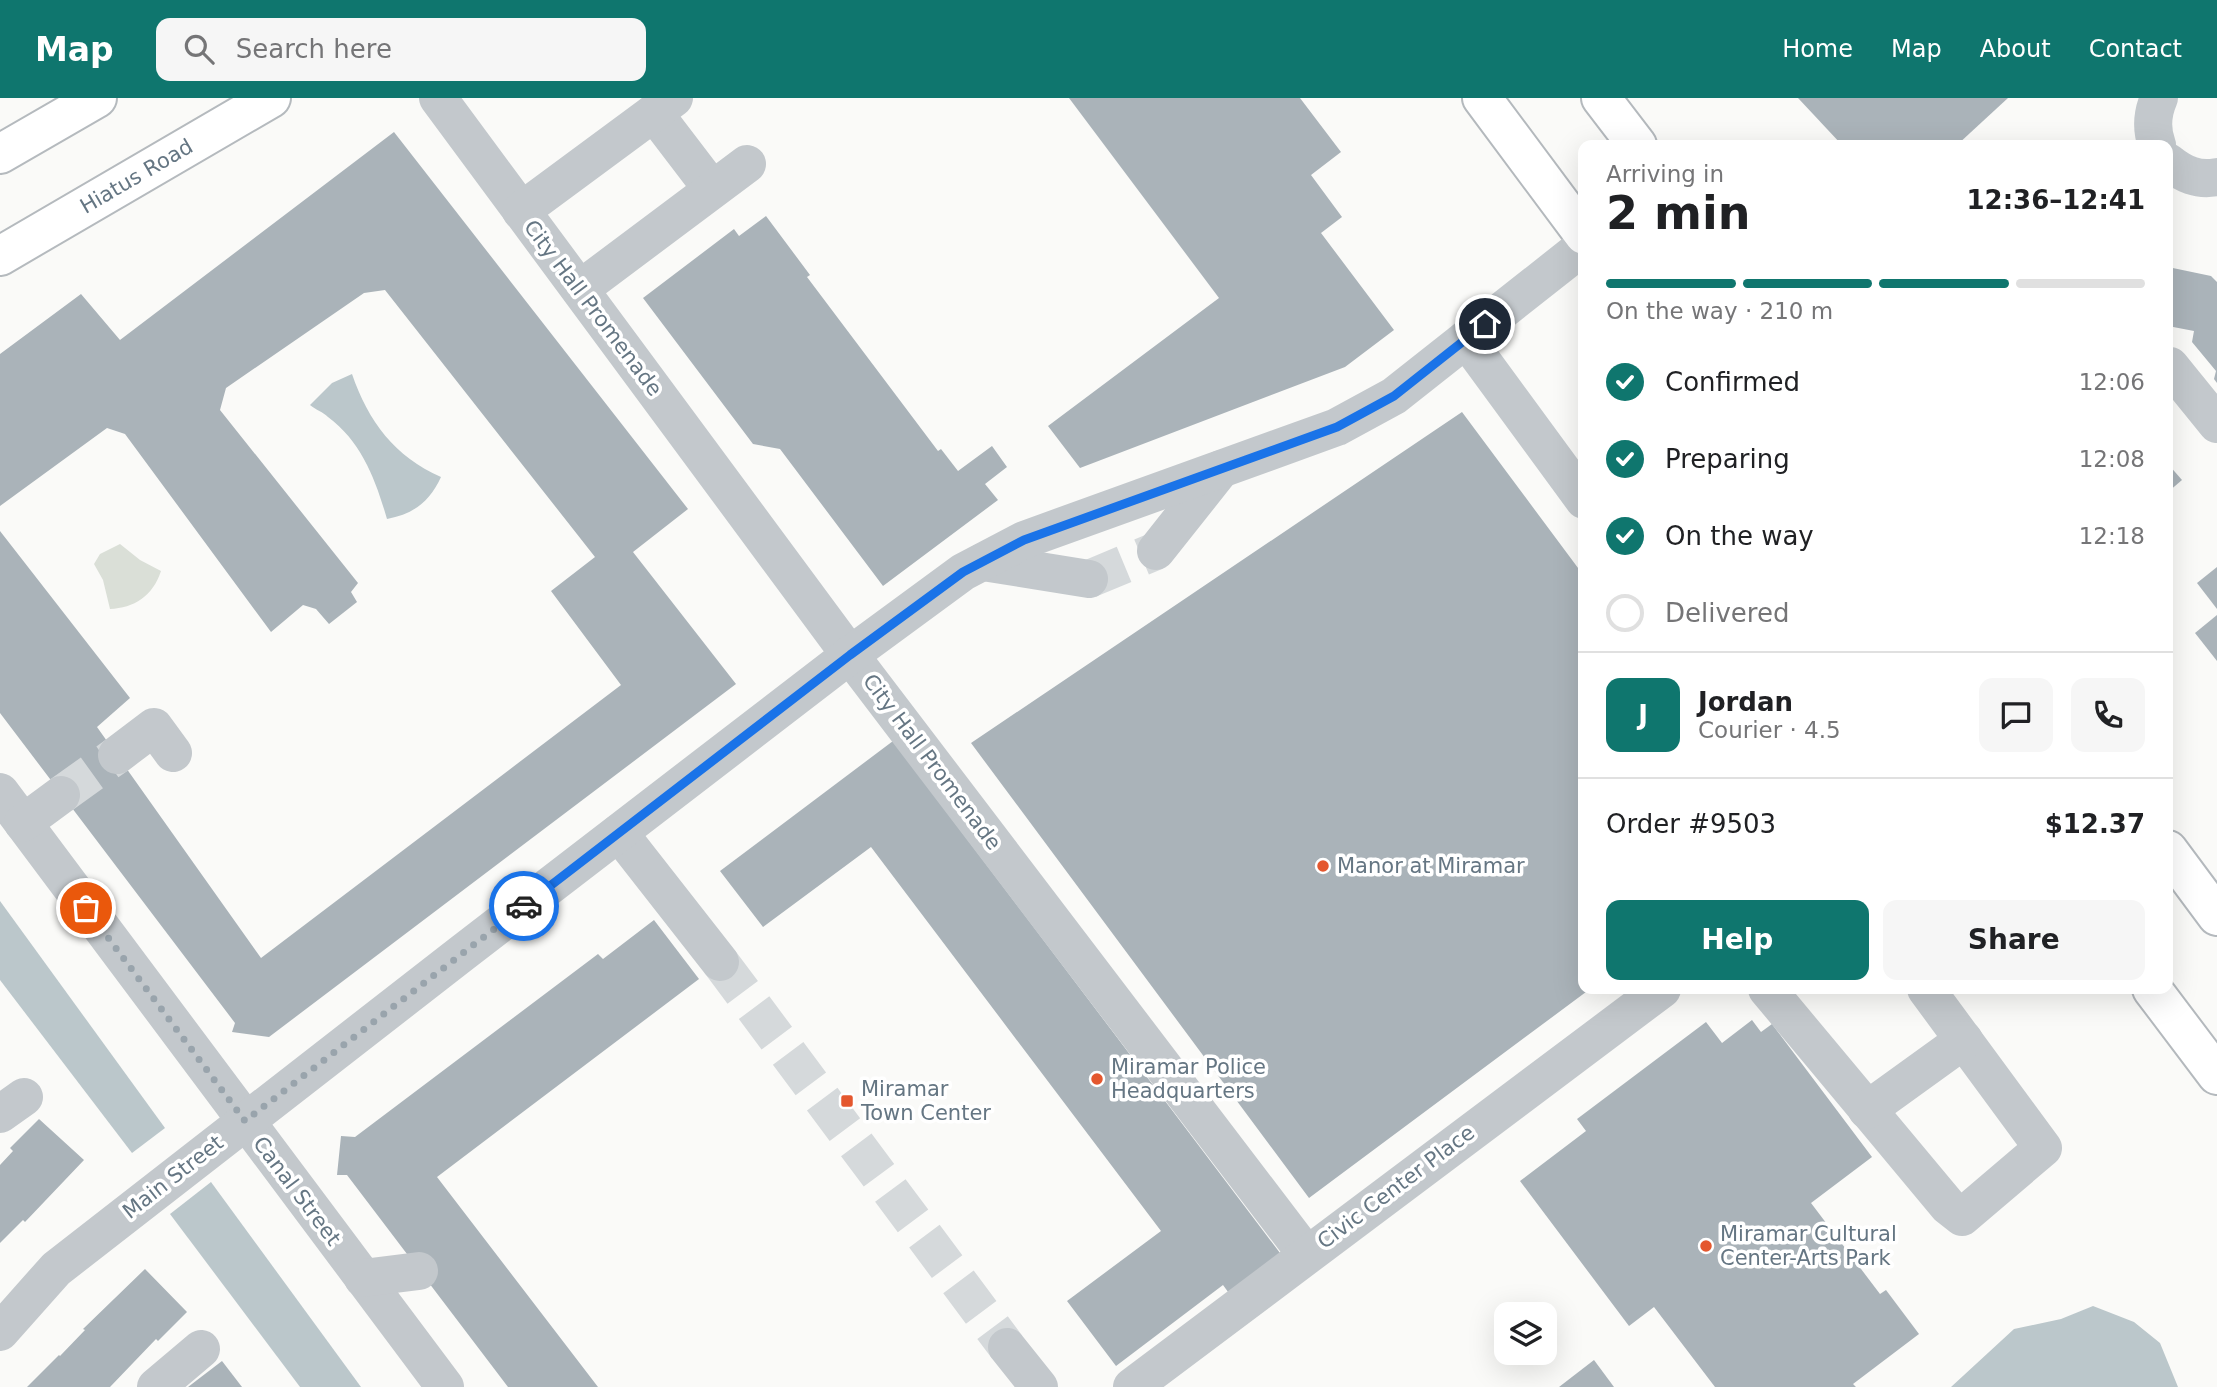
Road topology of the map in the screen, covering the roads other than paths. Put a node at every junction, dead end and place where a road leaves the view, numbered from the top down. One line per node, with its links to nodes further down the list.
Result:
1 (97, 98): 8 (main road)
2 (271, 98): 16 (main road, Hiatus Road)
3 (438, 98): 13 (street, City Hall Promenade)
4 (1482, 98): 14 (main road)
5 (1601, 98): 7 (main road)
6 (664, 106): 12 (street); 13 (street)
7 (1633, 140)
8 (0, 154)
9 (2173, 158): 11 (street)
10 (747, 164): 12 (street)
11 (2217, 177)
12 (712, 189): 17 (street)
13 (521, 211): 17 (street, City Hall Promenade)
14 (1578, 227)
15 (1578, 251): 18 (street, Main Street)
16 (0, 256)
17 (580, 289): 26 (street, City Hall Promenade)
18 (1466, 339): 21 (street, Main Street); 22 (street)
19 (2173, 370): 20 (street)
20 (2217, 424)
21 (1221, 469): 23 (street); 24 (street, Main Street)
22 (1578, 492)
23 (1156, 551)
24 (983, 562): 25 (street); 26 (street, Main Street)
25 (1089, 579)
26 (850, 655): 32 (street, Main Street); 44 (street, City Hall Promenade)
27 (173, 753): 28 (street)
28 (117, 755)
29 (0, 792): 31 (street, Canal Street)
30 (61, 794): 31 (street)
31 (23, 823): 43 (street, Canal Street)
32 (619, 833): 35 (street); 43 (street, Main Street)
33 (2173, 857): 34 (main road)
34 (2217, 916)
35 (720, 962)
36 (1655, 994): 44 (street, Civic Center Place)
37 (1771, 994): 42 (street)
38 (1930, 994): 40 (street)
39 (2156, 994): 41 (main road)
40 (1964, 1040): 42 (street); 42 (street)
41 (2217, 1075)
42 (1867, 1110)
43 (245, 1121): 46 (street, Canal Street); 47 (street, Main Street)
44 (1307, 1254): 53 (street, Civic Center Place)
45 (419, 1271): 46 (street)
46 (363, 1278): 51 (street, Canal Street)
47 (0, 1332)
48 (1007, 1347): 52 (street)
49 (201, 1349): 50 (street)
50 (156, 1387)
51 (445, 1387)
52 (1039, 1387)
53 (1132, 1387)

